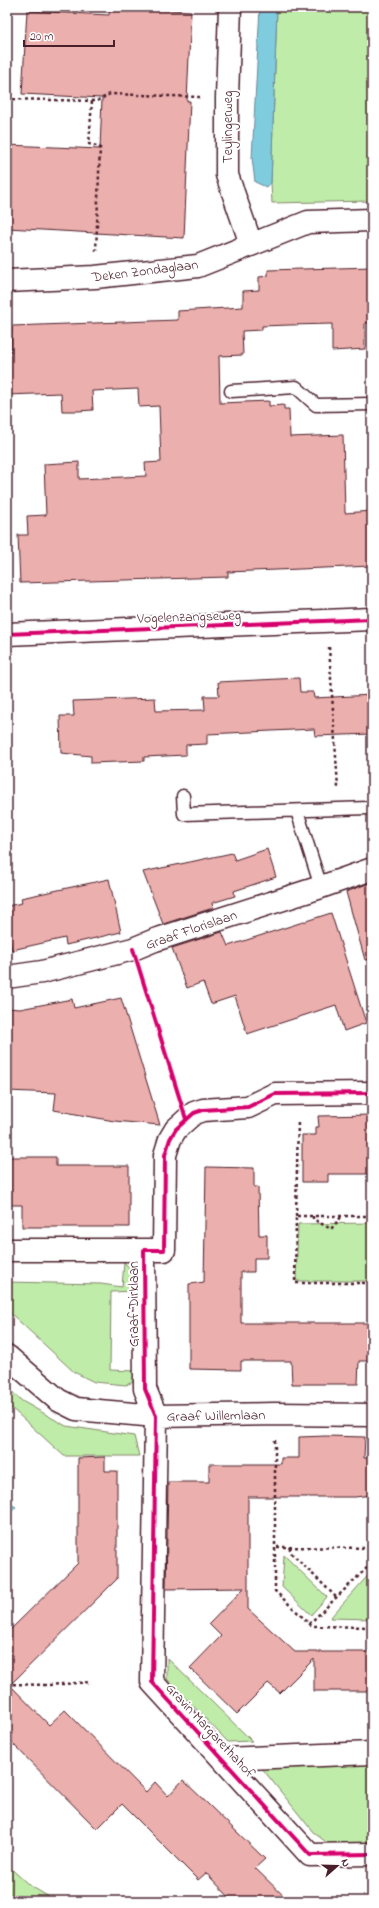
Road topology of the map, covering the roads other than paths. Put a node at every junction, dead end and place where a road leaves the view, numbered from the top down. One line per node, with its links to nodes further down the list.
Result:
1 (230, 7): 3 (street, Teylingerweg)
2 (372, 220): 3 (street, Deken Zondaglaan)
3 (251, 244): 4 (street, Deken Zondaglaan)
4 (7, 281)
5 (231, 391): 6 (lane)
6 (372, 404)
7 (372, 619): 8 (street, Vogelenzangseweg)
8 (7, 634)
9 (183, 796): 11 (lane)
10 (368, 808): 11 (lane)
11 (297, 811): 13 (lane)
12 (372, 869): 13 (street, Graaf Florislaan)
13 (321, 887): 14 (street, Graaf Florislaan)
14 (7, 977)
15 (372, 1093): 17 (street, Graaf Dirklaan)
16 (7, 1250): 17 (street)
17 (144, 1250): 20 (street, Graaf Dirklaan)
18 (7, 1356): 20 (street, Graaf Willemlaan)
19 (372, 1415): 20 (street, Graaf Willemlaan)
20 (156, 1416): 22 (street, Gravin Margarethahof)
21 (372, 1753): 22 (street, Gravin Margarethahof)
22 (224, 1759): 23 (street, Gravin Margarethahof)
23 (372, 1854)

